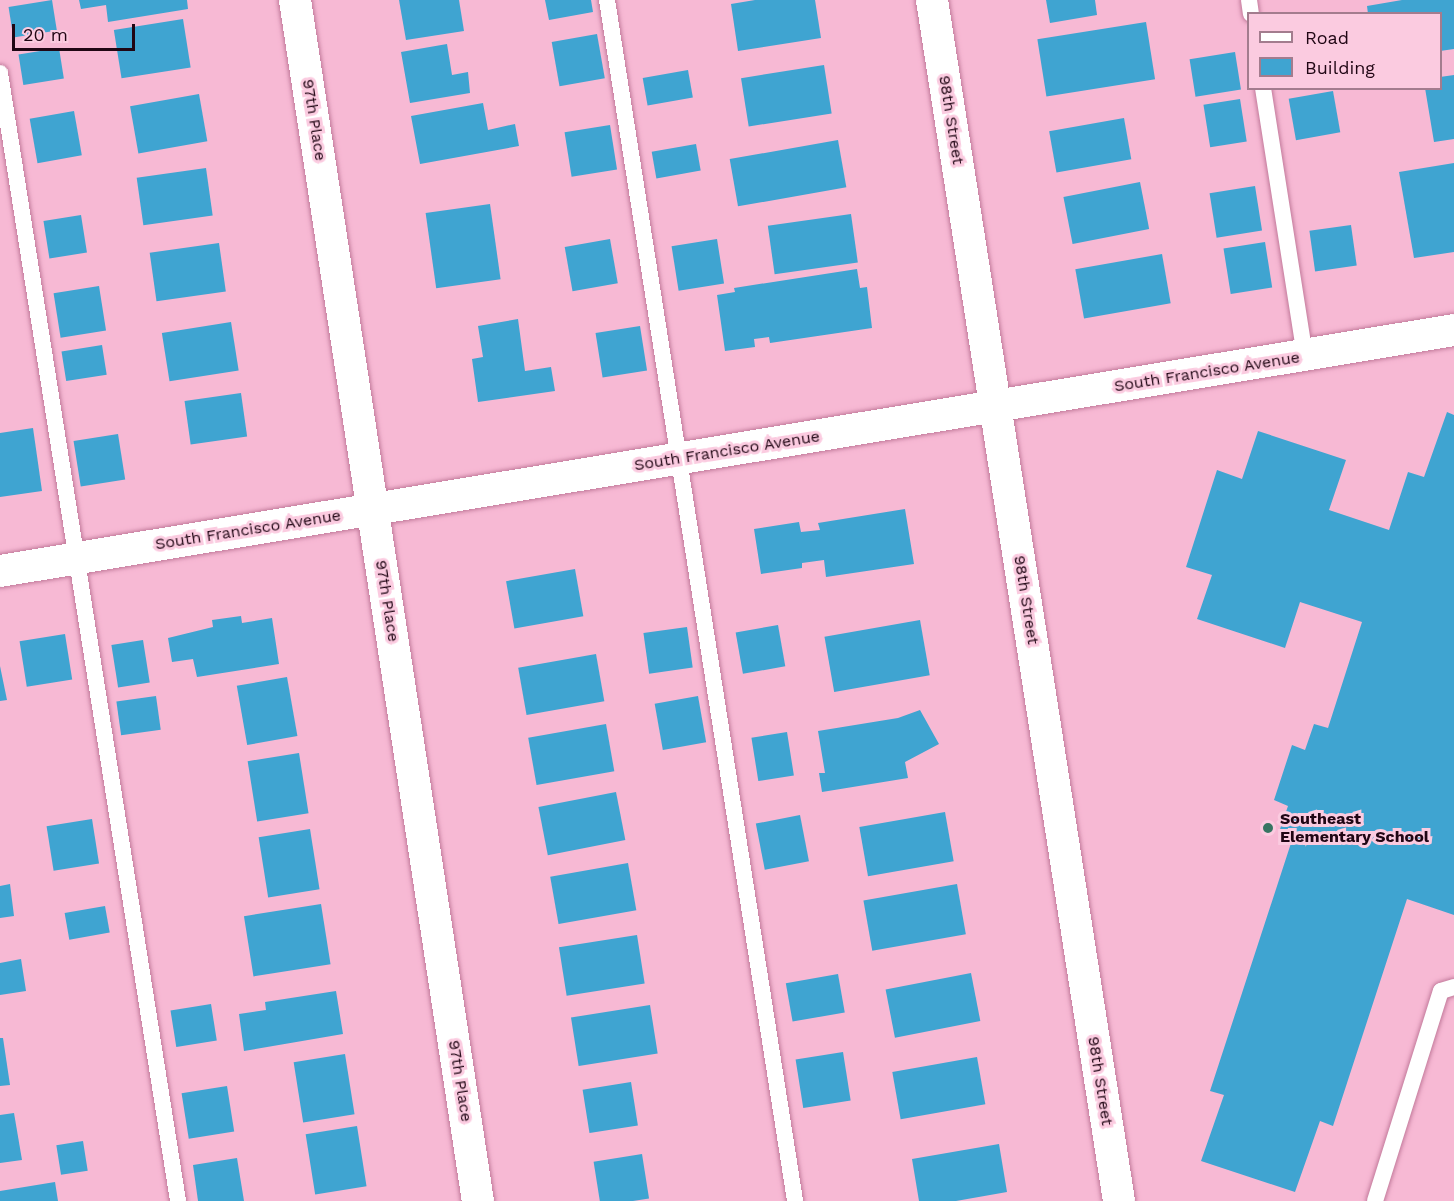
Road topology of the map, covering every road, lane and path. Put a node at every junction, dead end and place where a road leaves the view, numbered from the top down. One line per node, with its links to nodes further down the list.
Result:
1 (295, 0): 10 (street, 97th Place)
2 (607, 0): 9 (lane)
3 (932, 0): 8 (street, 98th Street)
4 (0, 73): 11 (lane)
5 (1263, 90): 7 (lane)
6 (1454, 330): 7 (street, South Francisco Avenue)
7 (1305, 355): 8 (street, South Francisco Avenue)
8 (996, 406): 9 (street, South Francisco Avenue); 17 (street, 98th Street)
9 (678, 459): 10 (street, South Francisco Avenue); 16 (lane)
10 (373, 510): 11 (street, South Francisco Avenue); 15 (street, 97th Place)
11 (76, 558): 12 (street, South Francisco Avenue); 14 (lane)
12 (0, 571)
13 (1454, 987): 18 (lane)
14 (178, 1201)
15 (478, 1201)
16 (795, 1201)
17 (1119, 1201)
18 (1375, 1201)

